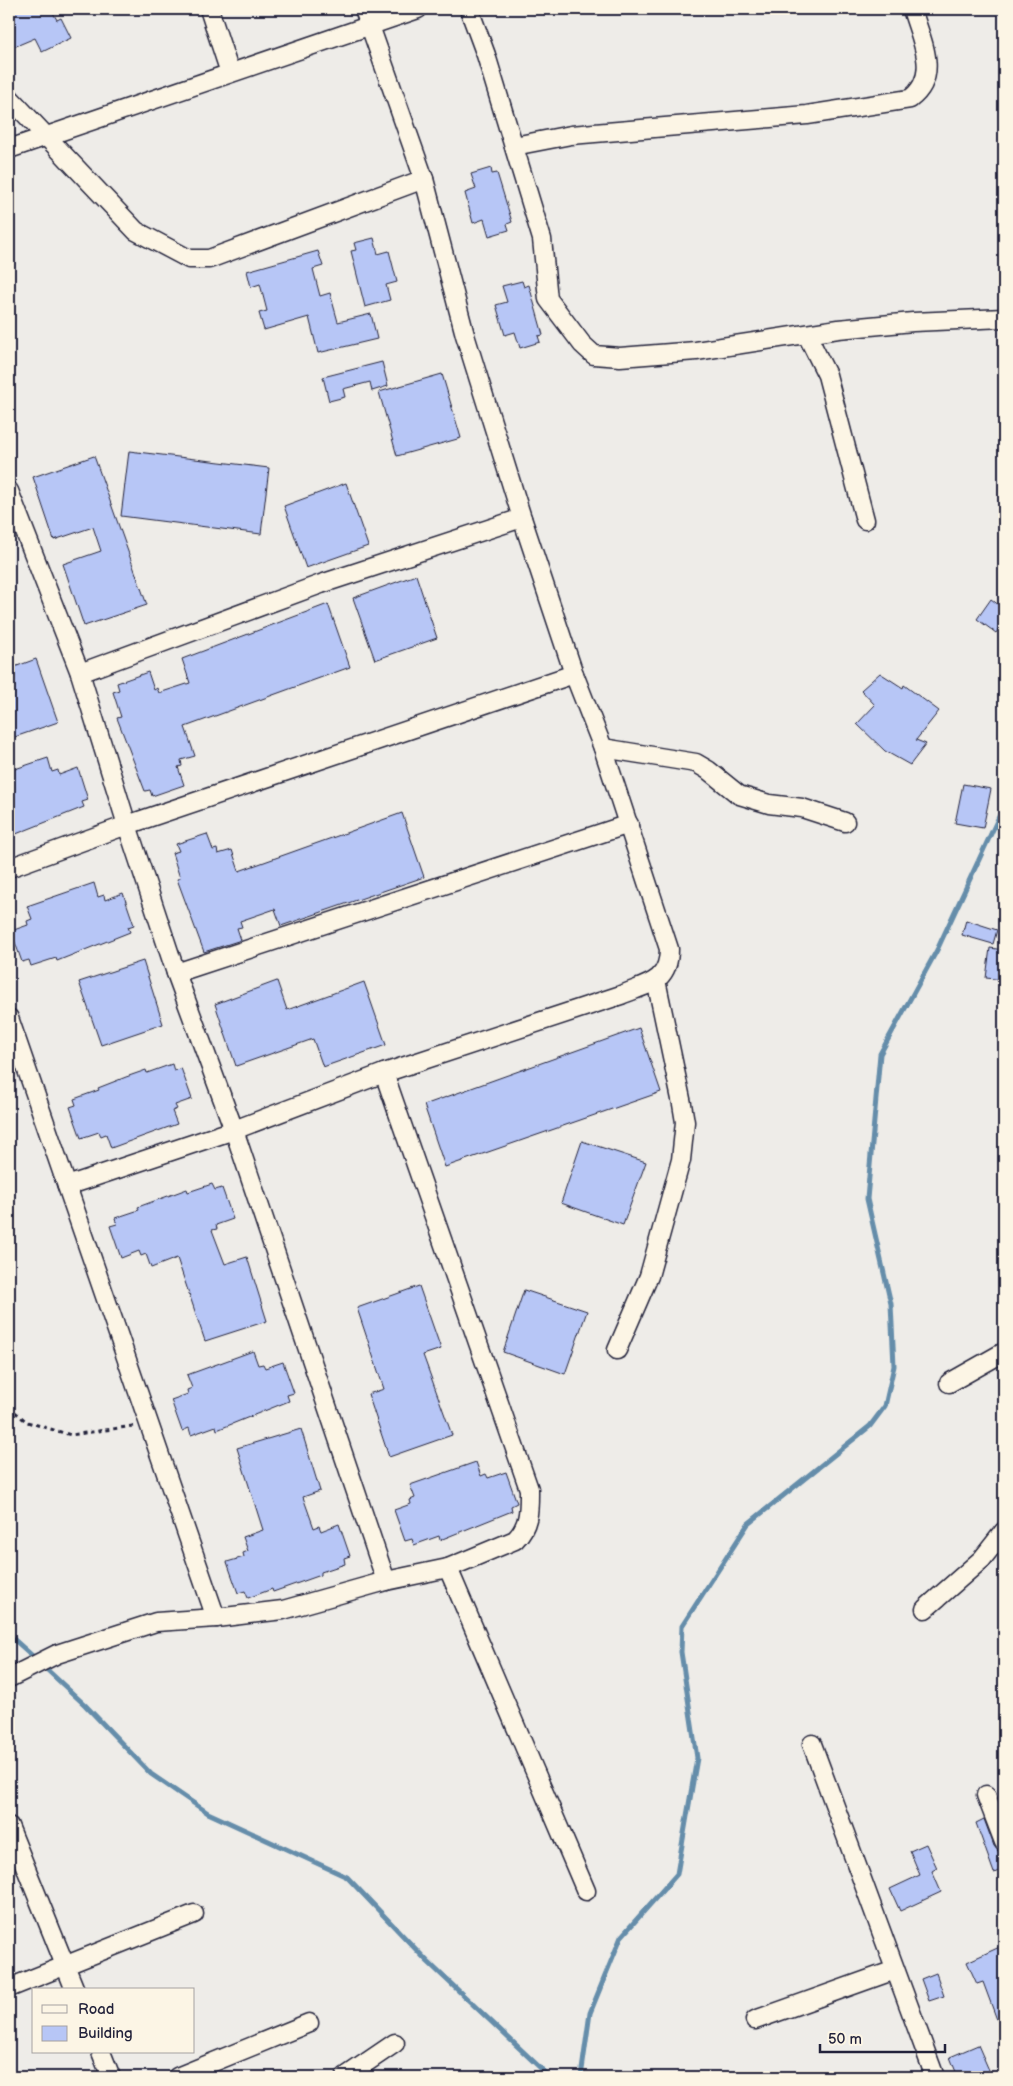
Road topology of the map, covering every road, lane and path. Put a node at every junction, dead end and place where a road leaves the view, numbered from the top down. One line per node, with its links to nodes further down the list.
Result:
1 (209, 9): 6 (street)
2 (418, 9): 5 (street)
3 (469, 9): 9 (street)
4 (912, 9): 9 (street)
5 (367, 16): 6 (street); 11 (street)
6 (230, 73): 8 (street)
7 (9, 97): 8 (street)
8 (44, 136): 10 (street); 11 (street)
9 (514, 146): 13 (street)
10 (9, 149)
11 (424, 179): 15 (street)
12 (1004, 318): 13 (street)
13 (808, 335): 17 (street)
14 (9, 491): 16 (street)
15 (522, 518): 18 (street); 19 (street)
16 (14, 519): 18 (street)
17 (864, 520)
18 (80, 673): 23 (street)
19 (574, 674): 20 (street); 23 (street)
20 (603, 748): 21 (street); 22 (street)
21 (845, 822)
22 (629, 824): 25 (street); 26 (street)
23 (127, 825): 24 (street); 25 (street)
24 (9, 868)
25 (176, 973): 29 (street)
26 (656, 980): 28 (street); 31 (street)
27 (9, 1018): 30 (street)
28 (384, 1074): 29 (street); 37 (street)
29 (234, 1130): 30 (street); 38 (street)
30 (67, 1186): 35 (street)
31 (617, 1350)
32 (1004, 1352): 33 (street)
33 (949, 1383)
34 (9, 1407): 35 (path)
35 (149, 1423): 40 (street)
36 (1004, 1531): 39 (street)
37 (448, 1568): 38 (street); 46 (street)
38 (386, 1581): 40 (street)
39 (925, 1609)
40 (216, 1618): 41 (street)
41 (9, 1678)
42 (812, 1744): 49 (street)
43 (986, 1795): 45 (street)
44 (9, 1826): 48 (street)
45 (1004, 1842)
46 (586, 1891)
47 (194, 1914): 48 (street)
48 (65, 1965): 50 (street); 51 (street)
49 (895, 1970): 52 (street); 59 (street)
50 (9, 1988)
51 (74, 1988)
52 (755, 2020)
53 (309, 2023): 57 (street)
54 (395, 2043): 58 (street)
55 (102, 2054): 56 (street)
56 (111, 2077)
57 (177, 2077)
58 (345, 2077)
59 (935, 2077)

